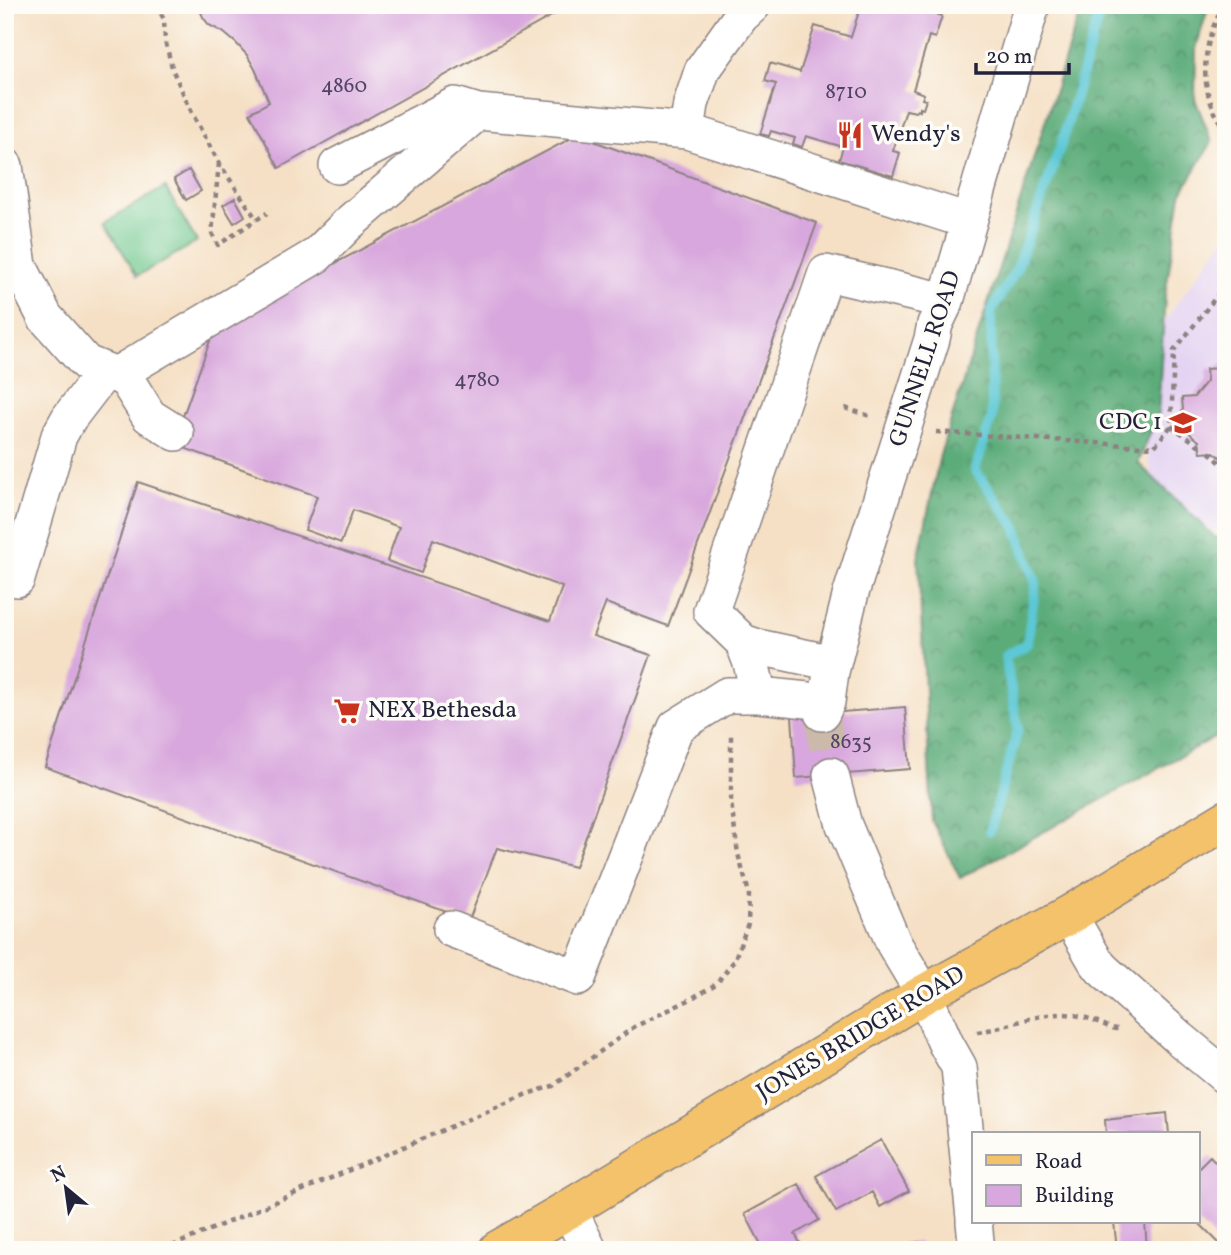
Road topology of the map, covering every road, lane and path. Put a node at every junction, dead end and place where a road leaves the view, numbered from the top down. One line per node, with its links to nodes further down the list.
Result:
1 (156, 5): 8 (path)
2 (753, 5): 6 (street)
3 (1032, 5): 13 (street, GUNNELL ROAD)
4 (1224, 5): 7 (path)
5 (478, 112): 6 (street); 9 (street); 16 (street)
6 (687, 131): 13 (street)
7 (1226, 132)
8 (219, 163): 12 (path); 12 (path)
9 (337, 166)
10 (7, 188): 16 (street)
11 (267, 213): 12 (path)
12 (257, 220)
13 (968, 221): 15 (street, GUNNELL ROAD)
14 (1226, 284): 17 (path)
15 (946, 301): 24 (street); 25 (street, GUNNELL ROAD)
16 (111, 373): 18 (street); 23 (street)
17 (1171, 426): 19 (path); 20 (path)
18 (176, 433)
19 (961, 433)
20 (1200, 446)
21 (1209, 452): 22 (path)
22 (1226, 468)
23 (17, 579)
24 (743, 642): 25 (street); 26 (street)
25 (833, 663): 26 (street, GUNNELL ROAD)
26 (759, 695): 31 (street)
27 (731, 731): 39 (path)
28 (831, 775): 32 (street)
29 (1226, 820): 30 (main road, JONES BRIDGE ROAD)
30 (1069, 915): 32 (main road, JONES BRIDGE ROAD); 33 (street)
31 (451, 929)
32 (924, 994): 36 (street); 37 (main road, JONES BRIDGE ROAD)
33 (1164, 1024): 34 (path); 35 (street)
34 (972, 1032)
35 (1226, 1077)
36 (972, 1201)
37 (569, 1209): 40 (main road, JONES BRIDGE ROAD); 41 (street)
38 (974, 1224): 42 (street)
39 (163, 1250)
40 (498, 1250)
41 (589, 1250)
42 (977, 1250)

